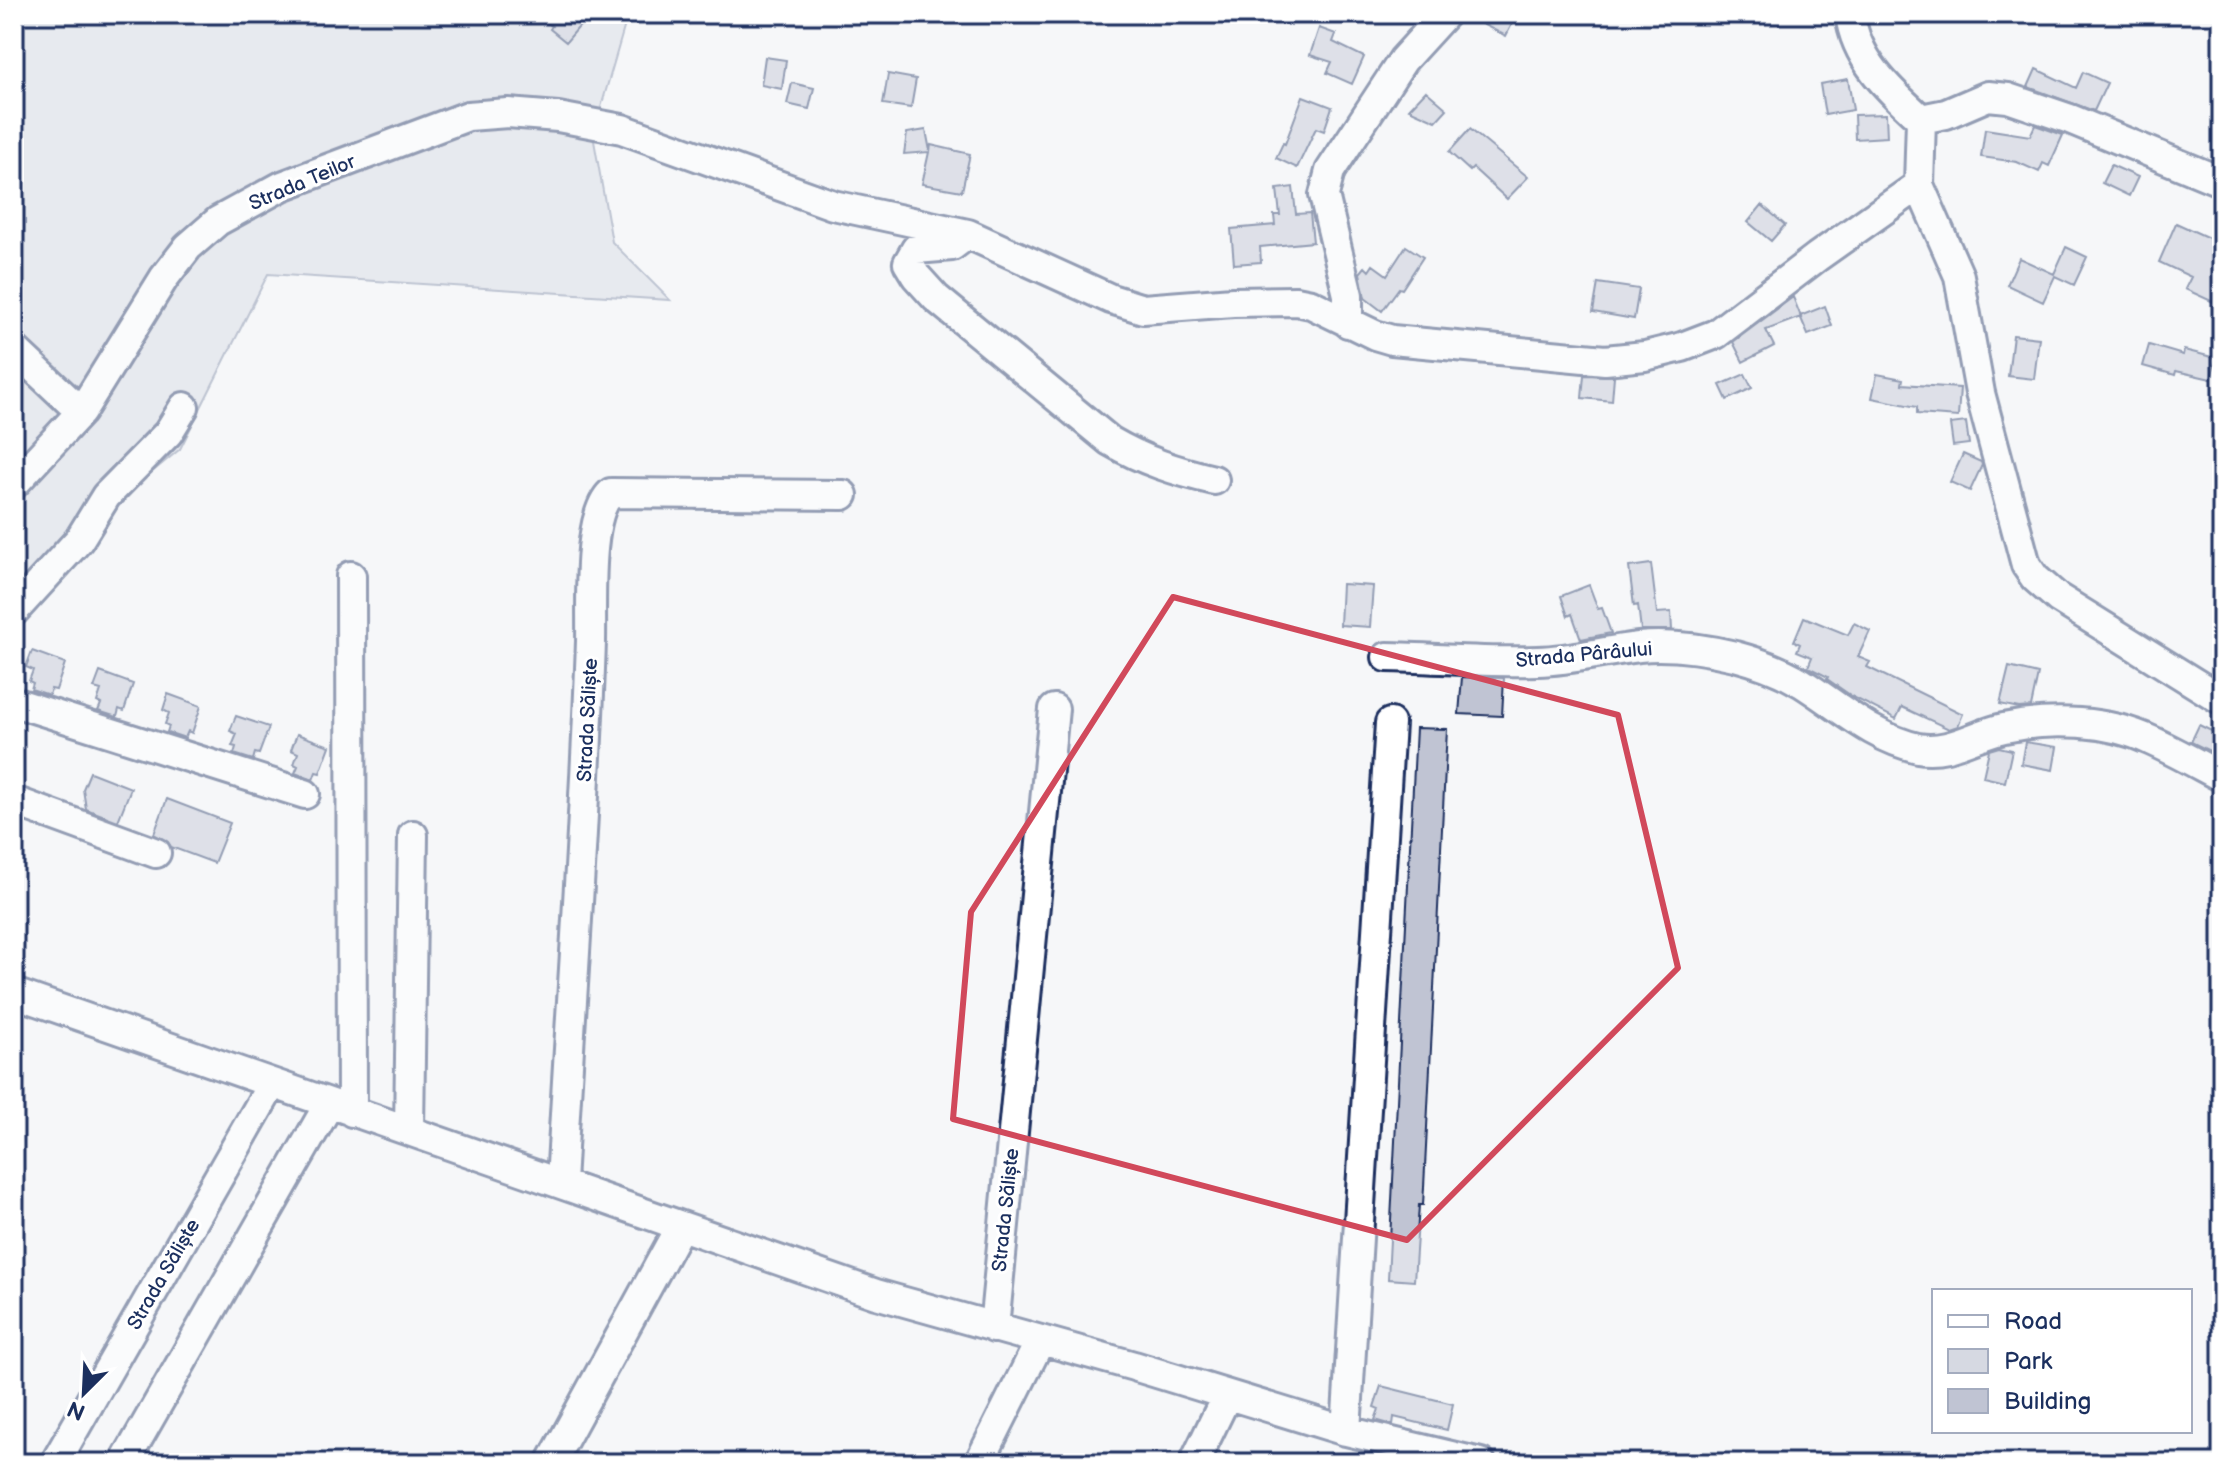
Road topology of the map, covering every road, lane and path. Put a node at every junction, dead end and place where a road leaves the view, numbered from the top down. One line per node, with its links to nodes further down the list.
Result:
1 (1445, 14): 7 (street)
2 (1850, 14): 3 (street)
3 (1921, 119): 4 (street); 5 (street)
4 (2222, 182)
5 (1919, 185): 7 (street, Strada Teilor); 17 (street)
6 (968, 234): 7 (street, Strada Teilor); 10 (street, Strada Teilor); 11 (street)
7 (1348, 323)
8 (14, 349): 10 (street)
9 (184, 407): 15 (street)
10 (81, 412): 12 (street, Strada Teilor)
11 (1214, 480)
12 (14, 484)
13 (843, 495): 30 (street, Strada Săliște)
14 (351, 576): 28 (street)
15 (14, 611)
16 (1387, 657): 21 (street, Strada Pârâului)
17 (2222, 700)
18 (14, 702): 22 (street)
19 (1054, 709): 32 (street, Strada Săliște)
20 (1390, 723): 35 (street)
21 (2222, 777)
22 (305, 794)
23 (14, 801): 25 (street)
24 (413, 835): 29 (street)
25 (156, 853)
26 (14, 993): 27 (street)
27 (272, 1084): 28 (street); 36 (street, Strada Săliște)
28 (341, 1108): 29 (street); 37 (street)
29 (409, 1131): 30 (street)
30 (561, 1183): 31 (street)
31 (680, 1227): 32 (street); 38 (street)
32 (994, 1328): 33 (street)
33 (1040, 1341): 34 (street); 39 (street)
34 (1227, 1395): 35 (street); 40 (street)
35 (1346, 1431): 41 (street)
36 (55, 1463)
37 (124, 1463)
38 (551, 1463)
39 (979, 1463)
40 (1194, 1463)
41 (1481, 1463)

